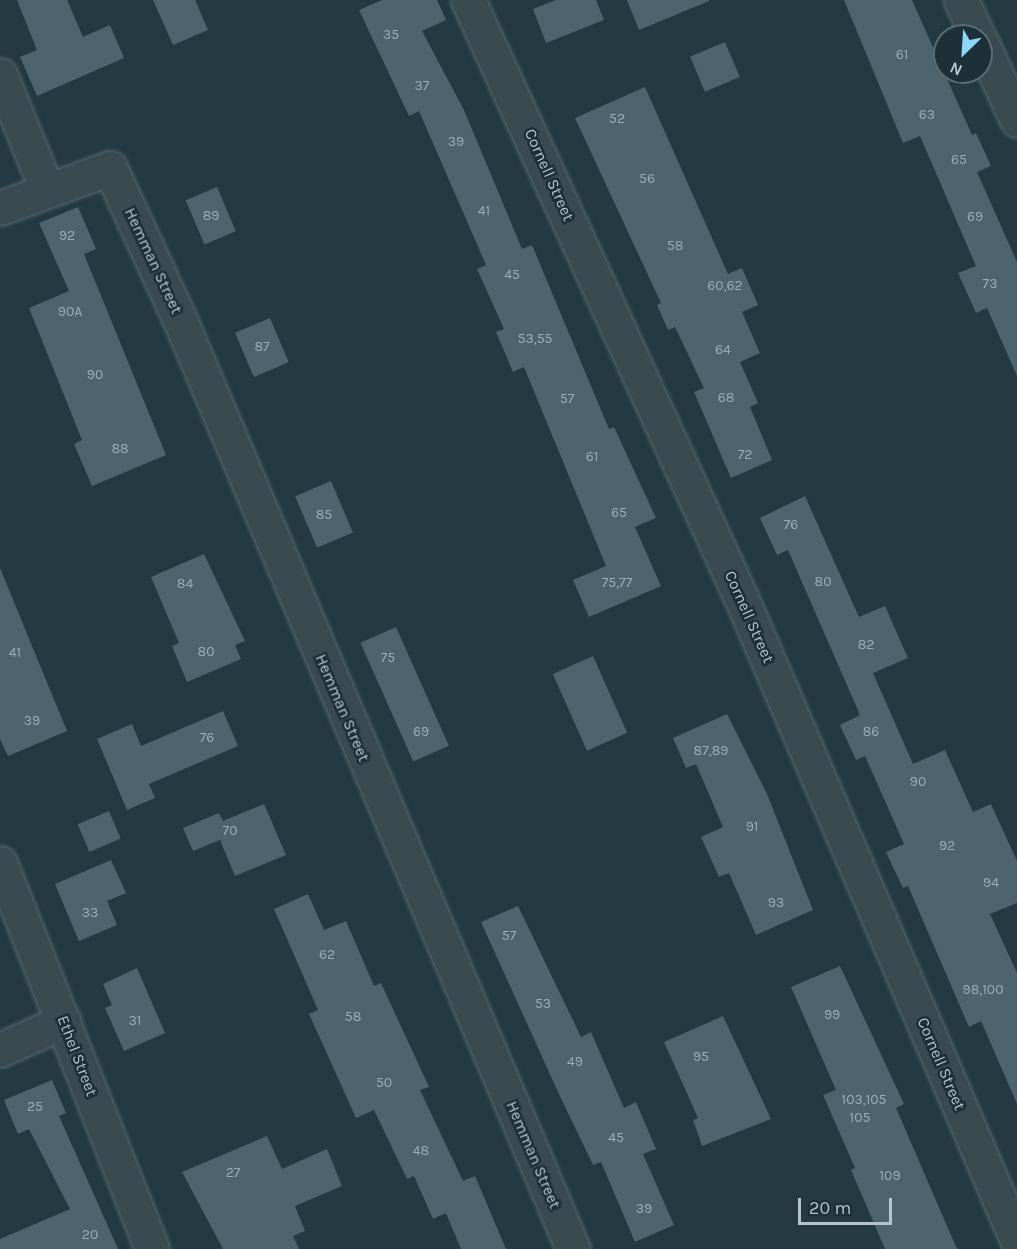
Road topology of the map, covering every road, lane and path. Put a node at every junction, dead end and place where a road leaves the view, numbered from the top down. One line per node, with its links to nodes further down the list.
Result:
1 (468, 0): 12 (street, Cornell Street)
2 (962, 0): 3 (street)
3 (973, 24)
4 (993, 68): 6 (street)
5 (0, 75): 7 (street)
6 (1017, 120)
7 (46, 190): 8 (street); 14 (street, Hemman Street)
8 (0, 208)
9 (0, 863): 10 (street, Ethel Street)
10 (64, 1021): 11 (street); 13 (street, Ethel Street)
11 (0, 1050)
12 (1017, 1240)
13 (152, 1249)
14 (573, 1249)

